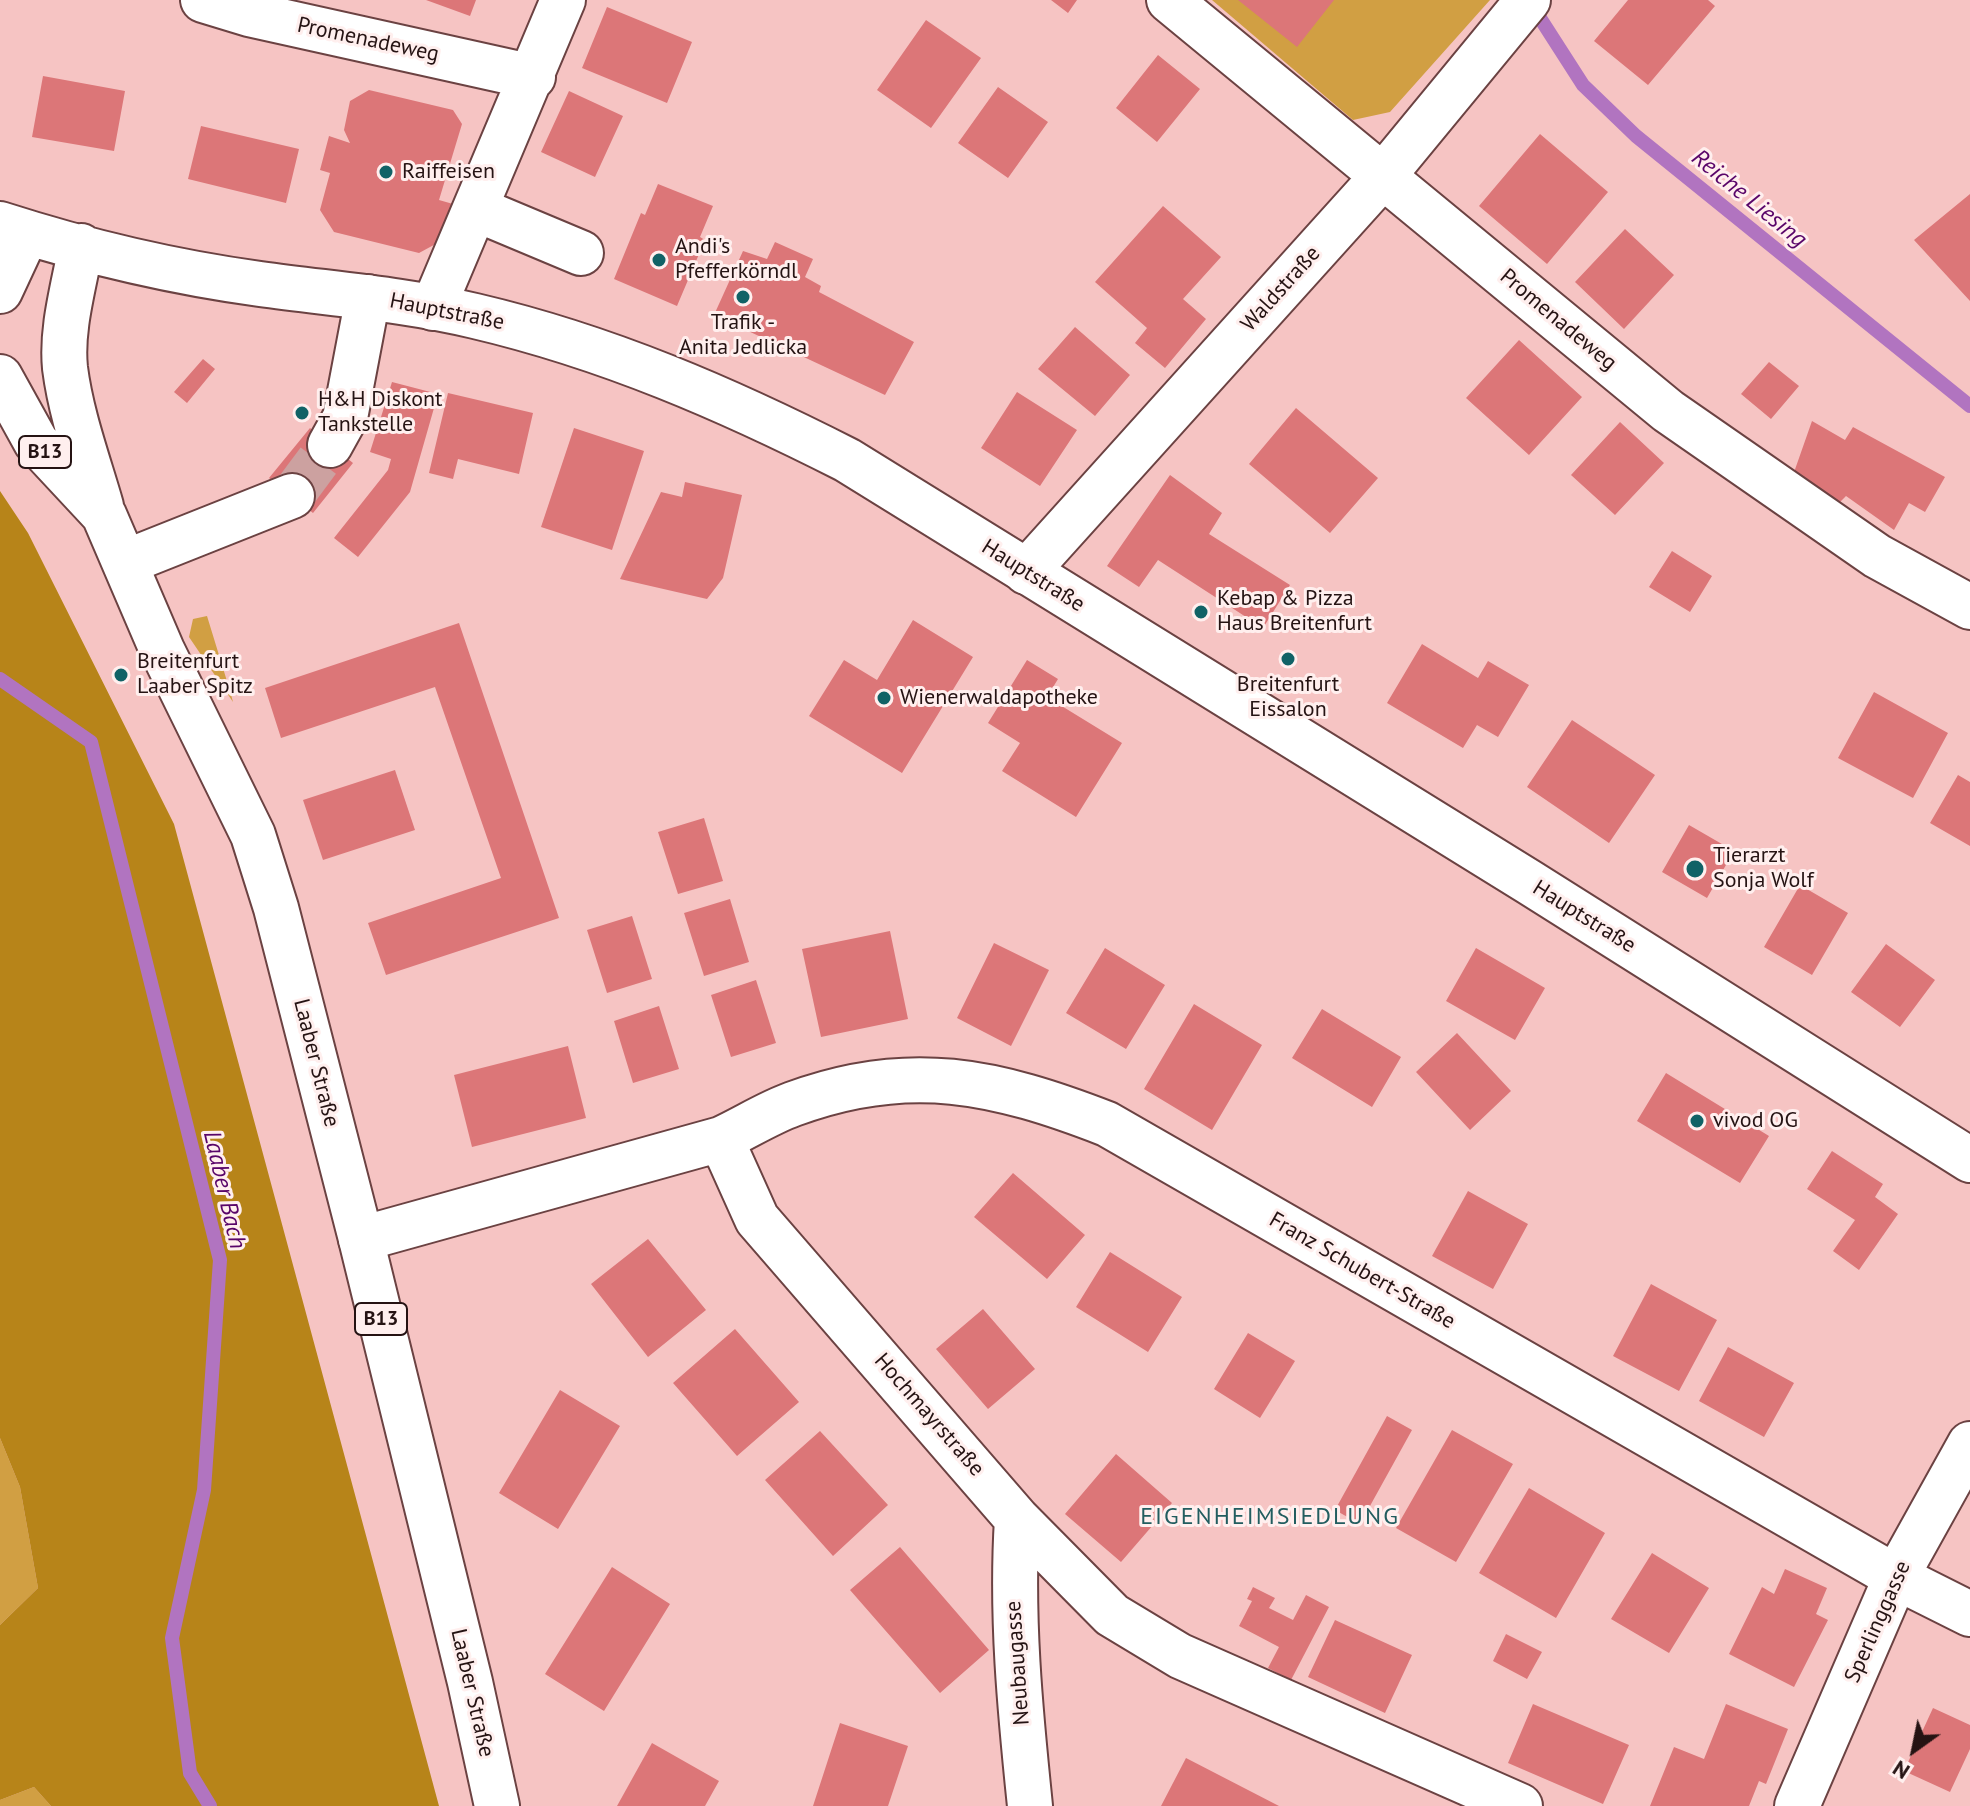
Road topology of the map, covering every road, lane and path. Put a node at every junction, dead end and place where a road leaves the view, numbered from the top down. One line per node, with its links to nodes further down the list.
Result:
1 (203, 0): 5 (street, Promenadeweg)
2 (563, 0): 5 (street)
3 (1169, 0): 6 (street, Promenadeweg)
4 (1516, 14): 6 (street, Waldstraße)
5 (533, 77): 7 (street)
6 (1383, 176): 19 (street, Waldstraße); 20 (street, Promenadeweg)
7 (476, 209): 10 (street); 13 (street)
8 (14, 228): 9 (street, Hauptstraße); 11 (street)
9 (81, 246): 12 (street, Hauptstraße); 17 (street)
10 (581, 253)
11 (0, 291)
12 (368, 297): 13 (street, Hauptstraße); 15 (street)
13 (433, 308): 19 (street, Hauptstraße)
14 (0, 377): 17 (street, Laaber Straße / B13)
15 (330, 445)
16 (292, 496): 18 (street)
17 (104, 515): 18 (street, Laaber Straße / B13)
18 (126, 562): 23 (street, Laaber Straße / B13)
19 (1026, 572): 22 (street, Hauptstraße)
20 (1970, 607)
21 (721, 1139): 23 (street); 25 (street, Hochmayrstraße); 26 (street, Franz Schubert-Straße)
22 (1970, 1160)
23 (361, 1239): 28 (street, Laaber Straße / B13)
24 (1970, 1444): 26 (street, Sperlinggasse)
25 (1017, 1519): 29 (street, Neubaugasse); 30 (street, Hochmayrstraße)
26 (1896, 1577): 27 (street, Franz Schubert-Straße); 31 (street, Sperlinggasse)
27 (1970, 1614)
28 (497, 1806)
29 (1030, 1806)
30 (1520, 1806)
31 (1797, 1806)

